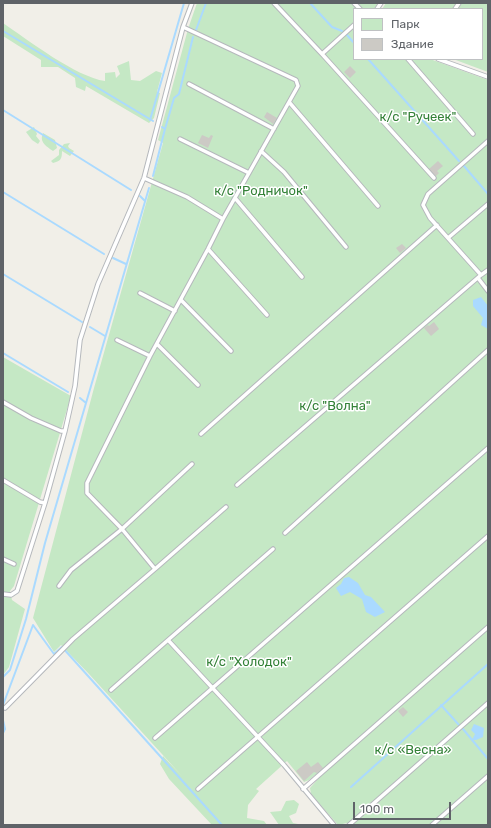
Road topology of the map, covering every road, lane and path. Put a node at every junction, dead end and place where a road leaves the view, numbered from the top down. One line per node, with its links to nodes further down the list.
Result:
1 (192, 3): 4 (lane)
2 (274, 3): 5 (lane)
3 (353, 26): 5 (lane)
4 (183, 27): 10 (lane); 17 (lane)
5 (322, 54): 18 (lane)
6 (409, 60): 12 (lane)
7 (441, 60): 8 (lane)
8 (488, 77)
9 (189, 84): 11 (lane)
10 (289, 102): 11 (lane); 21 (lane)
11 (274, 129): 15 (lane)
12 (473, 134)
13 (180, 139): 16 (lane)
14 (488, 141): 23 (lane)
15 (261, 151): 16 (lane); 25 (lane)
16 (249, 173): 19 (lane)
17 (144, 178): 22 (lane); 43 (lane)
18 (434, 178)
19 (234, 198): 22 (lane); 29 (lane)
20 (488, 204): 24 (lane)
21 (378, 206)
22 (223, 219): 26 (lane)
23 (437, 225): 24 (lane); 44 (lane)
24 (448, 238): 28 (lane)
25 (346, 247)
26 (208, 249): 33 (lane); 35 (lane)
27 (488, 270): 28 (lane)
28 (481, 275): 30 (lane)
29 (302, 277)
30 (478, 278): 31 (lane); 48 (lane)
31 (488, 291)
32 (140, 293): 34 (lane)
33 (181, 300): 34 (lane); 39 (lane)
34 (175, 312): 37 (lane)
35 (267, 316)
36 (117, 340): 40 (lane)
37 (156, 344): 40 (lane); 41 (lane)
38 (488, 350): 52 (lane)
39 (231, 351)
40 (150, 356): 51 (lane)
41 (198, 385)
42 (3, 402): 43 (lane)
43 (65, 431): 49 (lane)
44 (201, 434)
45 (488, 448): 62 (lane)
46 (192, 464): 51 (lane)
47 (3, 480): 49 (lane)
48 (237, 485)
49 (45, 503): 59 (lane)
50 (226, 506): 57 (lane)
51 (122, 529): 57 (lane); 58 (lane)
52 (285, 533)
53 (488, 536): 66 (lane)
54 (274, 549): 61 (lane)
55 (3, 560): 56 (lane)
56 (14, 564)
57 (155, 569): 65 (lane)
58 (59, 586)
59 (3, 594)
60 (488, 627): 70 (lane)
61 (168, 640): 62 (lane); 63 (lane)
62 (214, 689): 66 (lane); 67 (lane)
63 (111, 690)
64 (488, 703): 72 (lane)
65 (5, 708)
66 (258, 737): 69 (lane); 70 (lane)
67 (155, 738)
68 (488, 776): 73 (lane)
69 (198, 789)
70 (303, 789): 71 (lane)
71 (334, 825)
72 (349, 825)
73 (432, 825)

